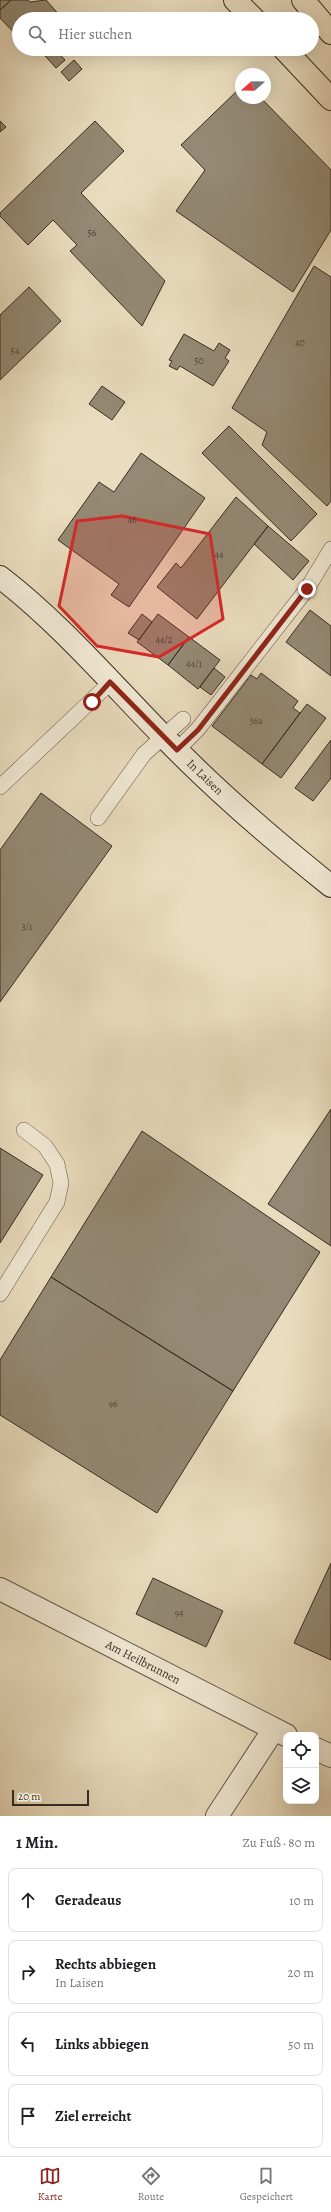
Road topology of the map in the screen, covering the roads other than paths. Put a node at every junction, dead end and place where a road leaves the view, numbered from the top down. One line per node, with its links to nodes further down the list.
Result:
1 (235, 0): 3 (main road)
2 (303, 0): 4 (main road)
3 (247, 12)
4 (313, 12)
5 (319, 19): 6 (main road)
6 (331, 33)
7 (291, 56): 8 (main road)
8 (331, 98)
9 (331, 548): 13 (lane)
10 (0, 577): 11 (street, In Laisen)
11 (110, 682): 13 (street, In Laisen); 14 (lane)
12 (183, 718): 13 (lane)
13 (170, 744): 15 (lane); 16 (street, In Laisen)
14 (0, 787)
15 (98, 818)
16 (331, 886)
17 (24, 1130): 18 (lane)
18 (0, 1294)
19 (0, 1589): 20 (street, Am Heilbrunnen)
20 (280, 1732): 23 (street)
21 (319, 1750): 22 (street)
22 (331, 1756)
23 (217, 1816)

